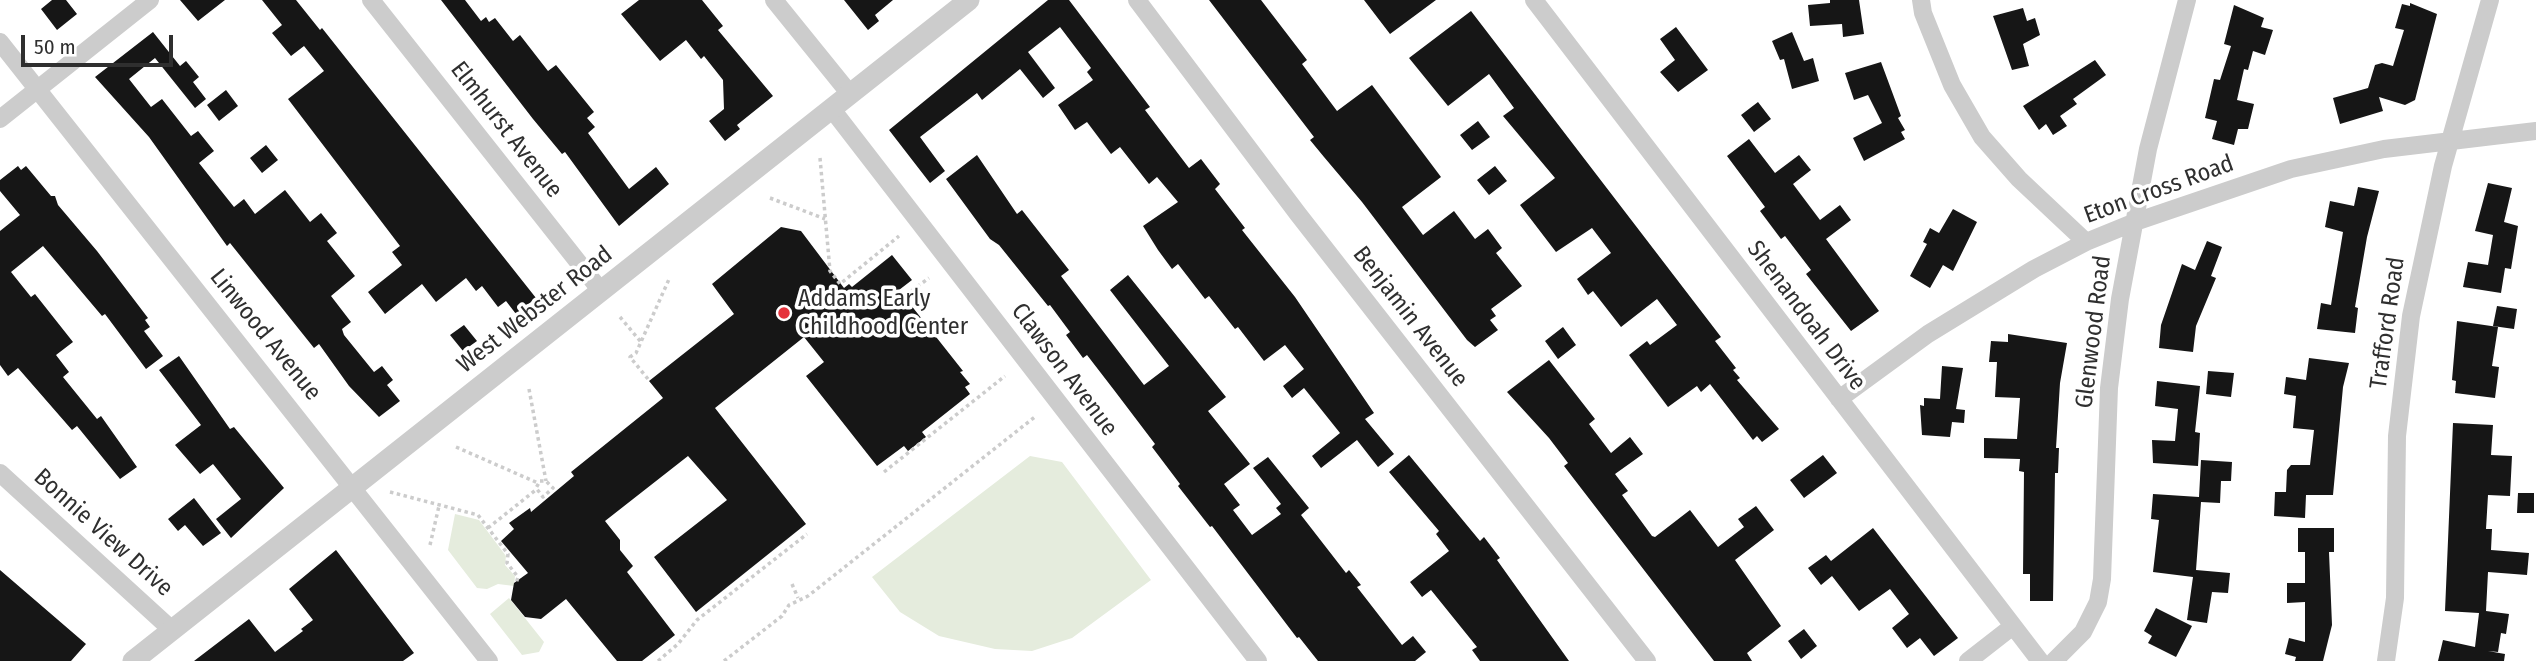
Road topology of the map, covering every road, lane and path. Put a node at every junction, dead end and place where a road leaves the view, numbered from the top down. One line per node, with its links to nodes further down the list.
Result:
1 (150, 0): 11 (street)
2 (371, 0): 25 (street, Elmhurst Avenue)
3 (774, 0): 12 (street)
4 (969, 0): 12 (street, West Webster Road)
5 (1137, 0): 56 (street, Benjamin Avenue)
6 (1534, 0): 32 (street, Shenandoah Drive)
7 (1921, 0): 22 (street)
8 (2187, 0): 20 (street, Glenwood Road)
9 (2490, 0): 16 (street, Trafford Road)
10 (0, 43): 11 (street, Linwood Avenue)
11 (37, 90): 14 (street); 39 (street, Linwood Avenue)
12 (850, 94): 13 (street, West Webster Road)
13 (831, 108): 25 (street, West Webster Road); 55 (street, Clawson Avenue)
14 (0, 119)
15 (2536, 131): 16 (street, Eton Cross Road)
16 (2449, 140): 20 (street, Eton Cross Road); 60 (street, Trafford Road)
17 (820, 158): 19 (path)
18 (770, 198): 19 (path)
19 (825, 219): 21 (path)
20 (2135, 222): 22 (street, Eton Cross Road); 59 (street, Glenwood Road)
21 (899, 236)
22 (2086, 242): 32 (street, Eton Cross Road)
23 (670, 277): 28 (path)
24 (929, 278): 26 (path)
25 (601, 291): 39 (street, West Webster Road)
26 (906, 295)
27 (620, 317): 28 (path)
28 (641, 342): 30 (path)
29 (1005, 376): 35 (path)
30 (648, 379)
31 (529, 389): 37 (path)
32 (1839, 399): 49 (street, Shenandoah Drive)
33 (1036, 416): 48 (path)
34 (456, 447): 38 (path)
35 (884, 472)
36 (0, 473): 50 (street, Bonnie View Drive)
37 (546, 481): 38 (path); 40 (path)
38 (538, 483): 40 (path)
39 (354, 487): 50 (street, West Webster Road); 52 (street, Linwood Avenue)
40 (537, 489): 43 (path)
41 (390, 492): 42 (path)
42 (439, 506): 43 (path); 45 (path)
43 (488, 528): 46 (path)
44 (807, 534): 53 (path)
45 (429, 545)
46 (516, 584)
47 (792, 584): 48 (path)
48 (798, 598): 54 (path)
49 (2013, 626): 57 (street); 58 (street, Shenandoah Drive)
50 (172, 630): 51 (street, West Webster Road)
51 (139, 659)
52 (489, 661)
53 (658, 661)
54 (724, 661)
55 (1258, 661)
56 (1647, 661)
57 (1968, 661)
58 (2040, 661)
59 (2054, 661)
60 (2386, 661)

